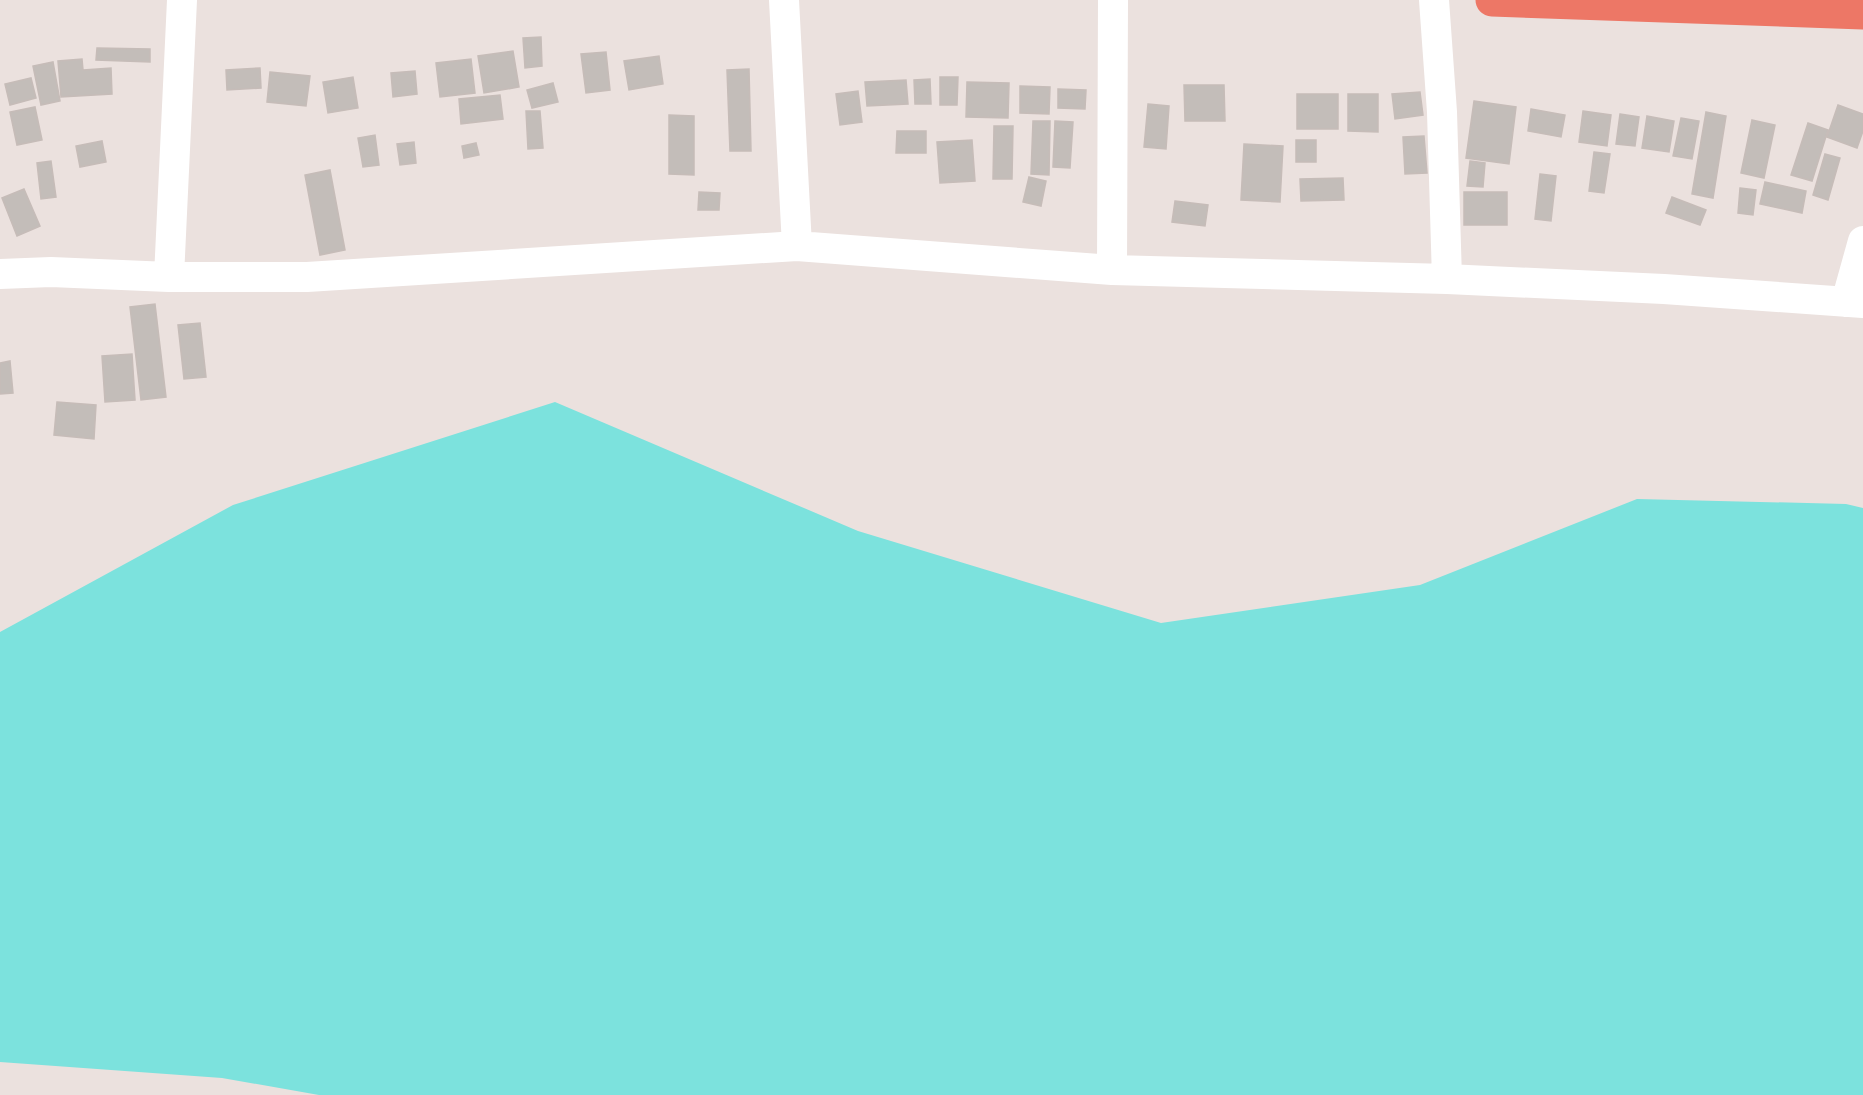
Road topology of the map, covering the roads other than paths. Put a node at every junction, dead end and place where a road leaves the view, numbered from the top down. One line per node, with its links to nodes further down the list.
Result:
1 (182, 0): 12 (street)
2 (784, 0): 9 (street)
3 (1113, 0): 10 (street)
4 (1434, 0): 13 (street)
5 (1492, 0): 6 (highway)
6 (1793, 6): 7 (highway)
7 (1863, 13)
8 (1863, 241): 14 (street)
9 (797, 246): 10 (street); 12 (street)
10 (1112, 270): 13 (street)
11 (0, 274): 12 (street)
12 (169, 278)
13 (1447, 279): 14 (street)
14 (1855, 303)

